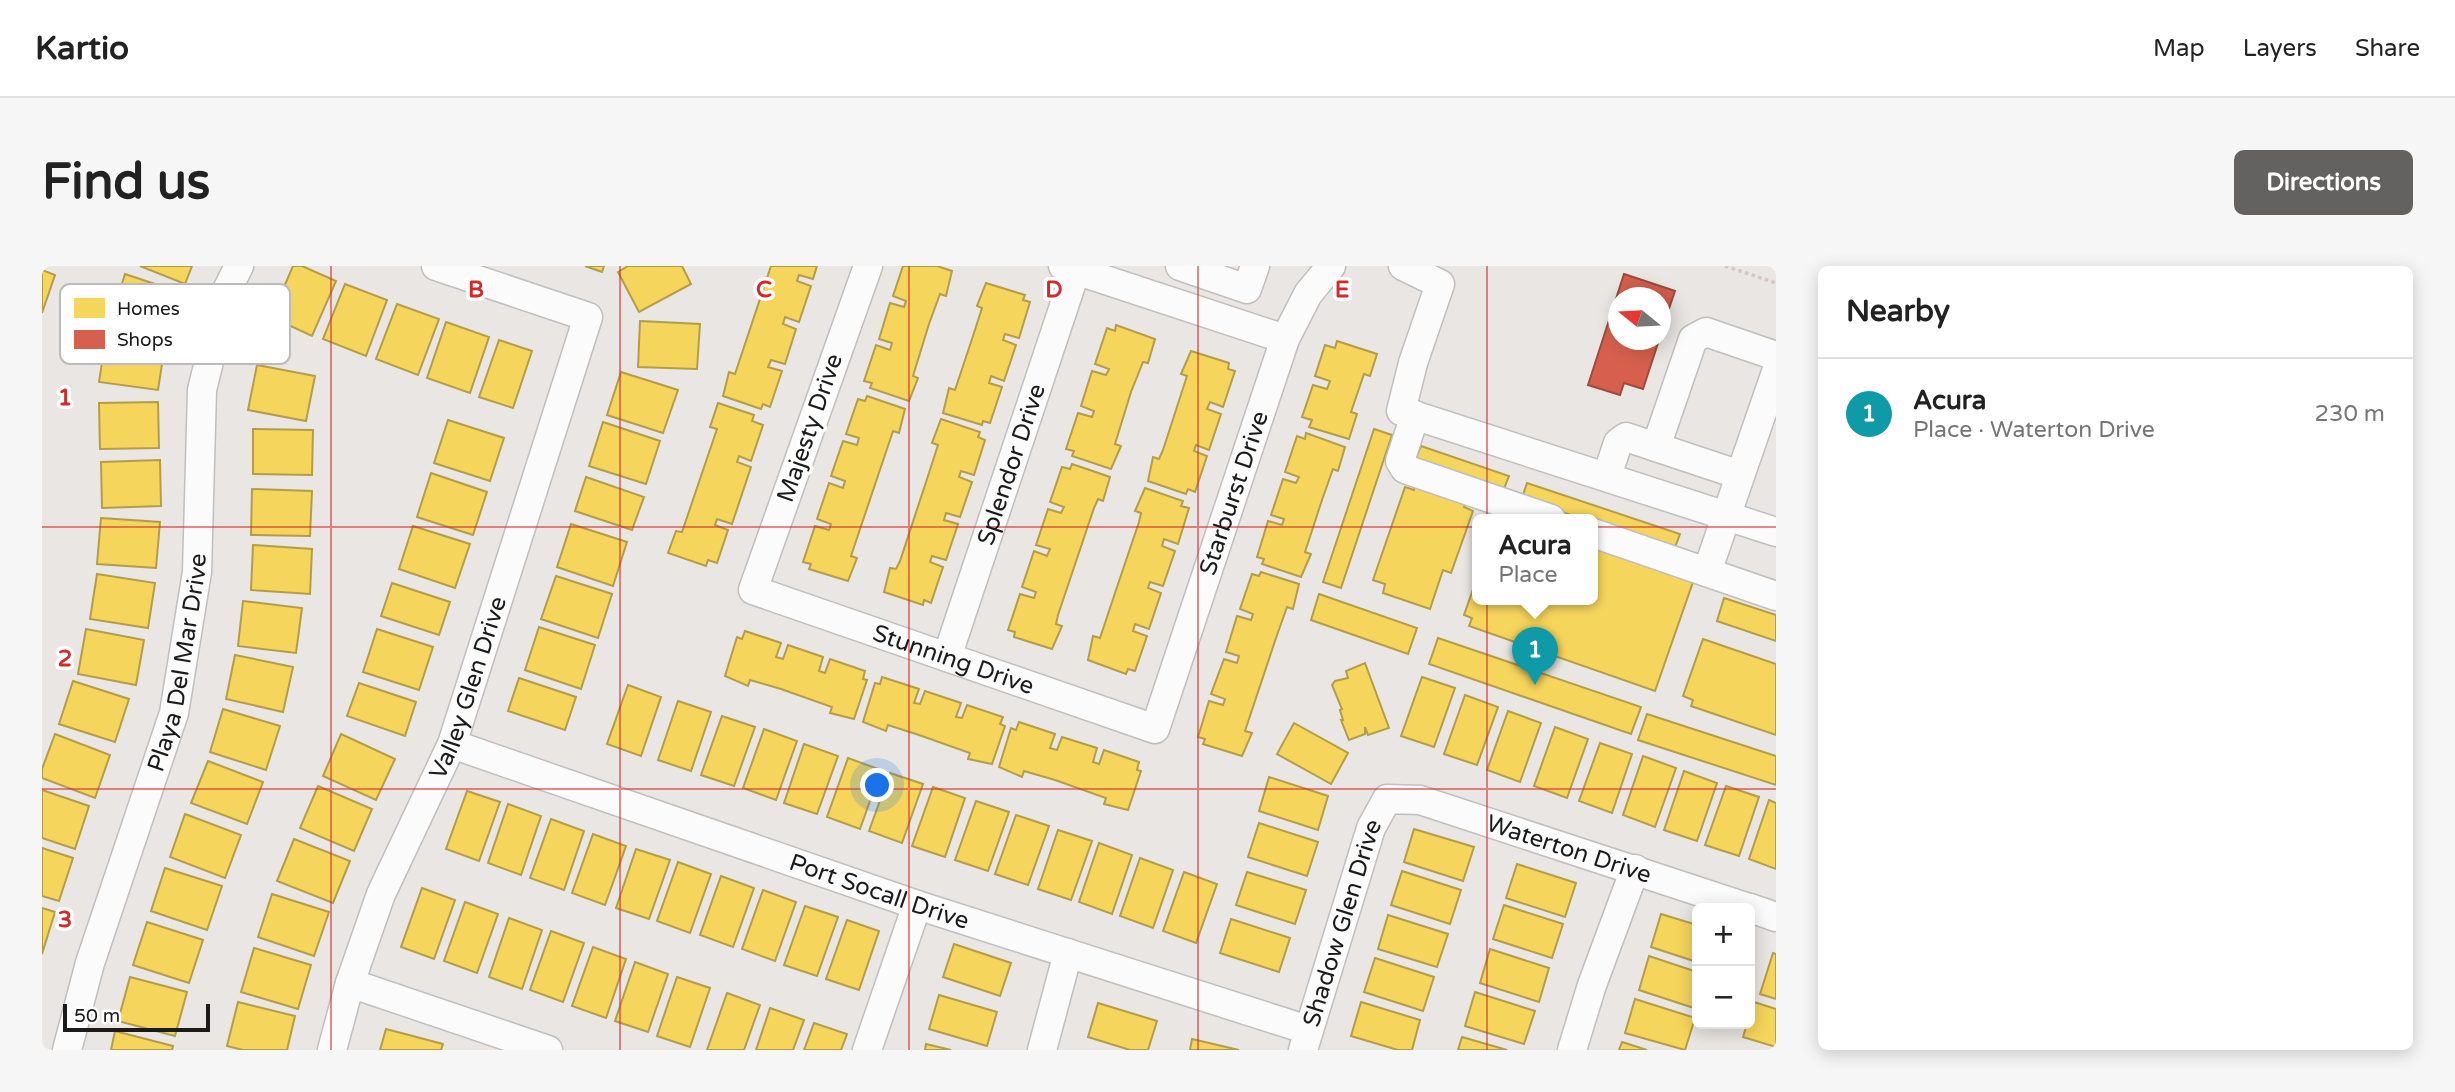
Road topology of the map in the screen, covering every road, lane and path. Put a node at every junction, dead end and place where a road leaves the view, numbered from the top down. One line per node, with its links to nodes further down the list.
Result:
1 (239, 266): 10 (street, Playa Del Mar Drive)
2 (436, 266): 29 (street, Valley Glen Drive)
3 (868, 266): 25 (street, Majesty Drive)
4 (1181, 266): 5 (street)
5 (1255, 266)
6 (1331, 266): 12 (street, Starburst Drive)
7 (1403, 266): 16 (street)
8 (1725, 266): 11 (path)
9 (1070, 268): 12 (street); 27 (street, Splendor Drive)
10 (230, 284)
11 (1776, 284)
12 (1285, 339): 28 (street, Starburst Drive)
13 (1776, 355): 17 (street)
14 (208, 364): 39 (street, Playa Del Mar Drive)
15 (1776, 372): 18 (street)
16 (1415, 415): 19 (street); 20 (street)
17 (1656, 447): 18 (street); 19 (street)
18 (1740, 475): 21 (street)
19 (1607, 477): 21 (street)
20 (1536, 514)
21 (1726, 515): 22 (street); 24 (street)
22 (1776, 532)
23 (1598, 535): 24 (street)
24 (1707, 572): 26 (street)
25 (753, 590): 27 (street, Stunning Drive)
26 (1776, 596)
27 (947, 657): 28 (street, Stunning Drive)
28 (1154, 729)
29 (452, 744): 33 (street, Port Socall Drive); 37 (street, Valley Glen Drive)
30 (1387, 799): 31 (street, Waterton Drive); 38 (street, Shadow Glen Drive)
31 (1635, 869): 32 (street, Waterton Drive); 44 (street)
32 (1734, 903)
33 (918, 905): 36 (street, Port Socall Drive); 42 (street)
34 (1755, 910): 35 (street, Waterton Drive)
35 (1776, 917)
36 (1068, 953): 38 (street, Port Socall Drive); 43 (street)
37 (350, 983): 40 (street, Valley Glen Drive); 41 (street)
38 (1306, 1040)
39 (68, 1050)
40 (332, 1050)
41 (548, 1050)
42 (867, 1050)
43 (1042, 1050)
44 (1572, 1050)

